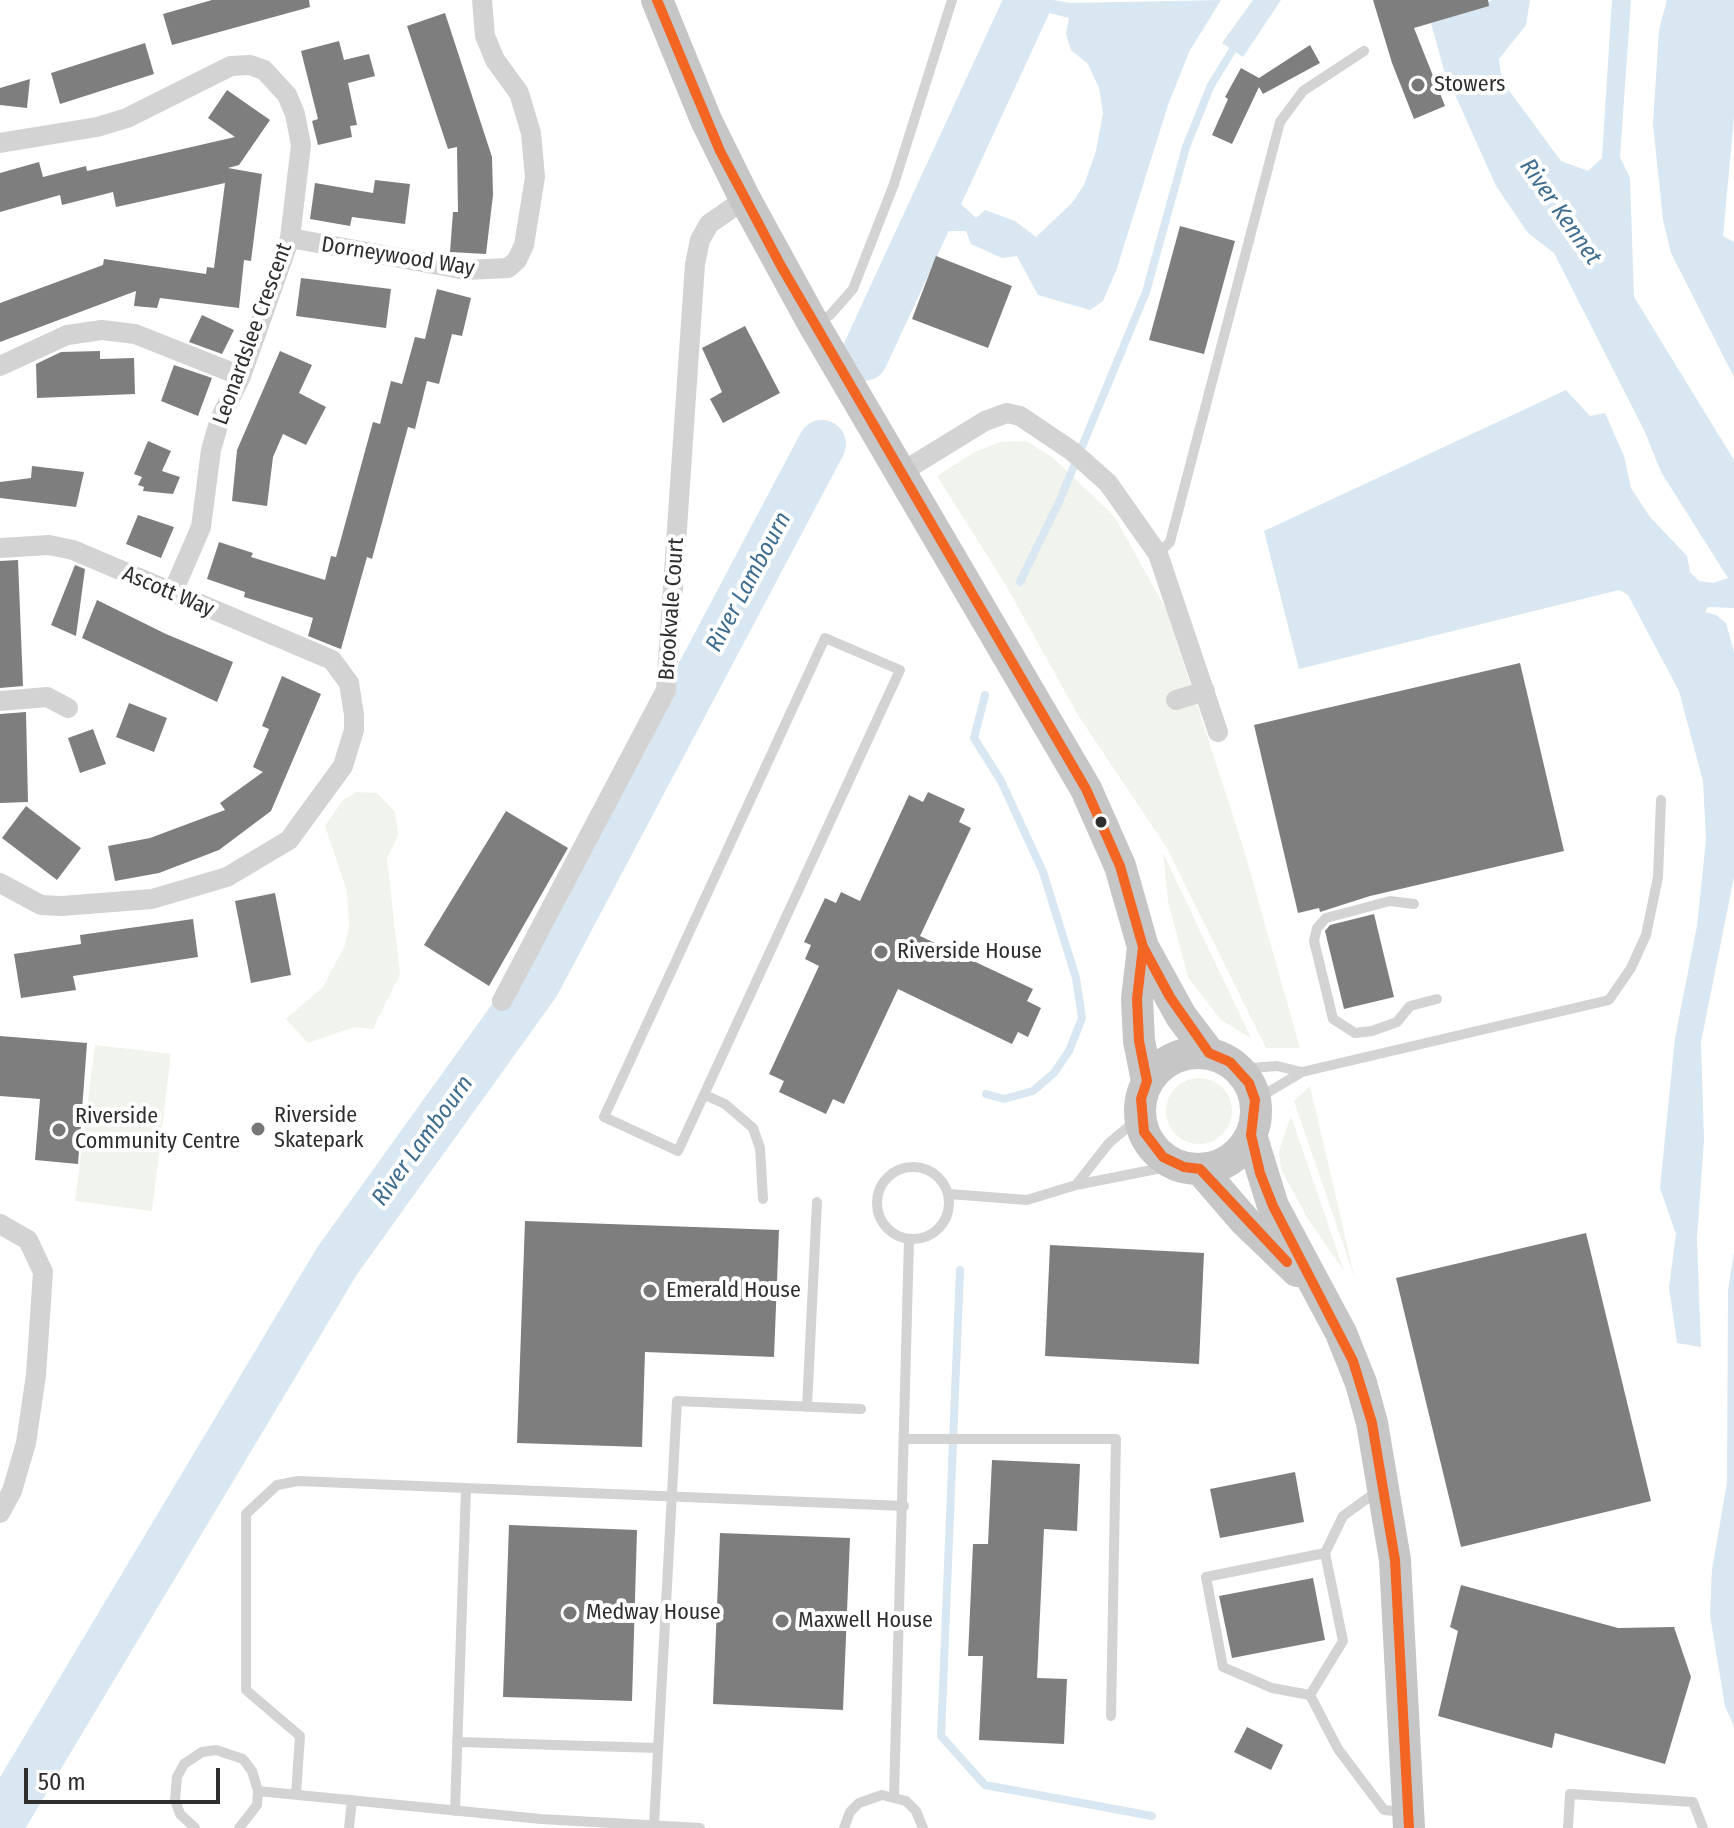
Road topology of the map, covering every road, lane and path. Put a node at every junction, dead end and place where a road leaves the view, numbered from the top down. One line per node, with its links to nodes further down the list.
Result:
1 (482, 0): 7 (street, Dorneywood Way)
2 (657, 0): 6 (main road)
3 (952, 0): 8 (lane)
4 (1364, 51): 13 (lane)
5 (0, 143): 7 (street, Leonardslee Crescent)
6 (745, 199): 8 (main road); 25 (street, Brookvale Court)
7 (290, 238): 10 (street, Leonardslee Crescent)
8 (814, 325): 11 (main road)
9 (0, 366): 10 (street)
10 (241, 376): 14 (street, Leonardslee Crescent)
11 (902, 472): 13 (street); 23 (main road)
12 (0, 548): 14 (street, Ascott Way)
13 (1158, 554): 15 (street)
14 (172, 594): 21 (street, Ascott Way)
15 (1205, 691): 16 (street); 19 (street)
16 (1176, 700)
17 (0, 701): 18 (street)
18 (68, 708)
19 (1218, 732)
20 (1661, 800): 28 (lane)
21 (0, 883)
22 (1414, 904): 24 (lane)
23 (1143, 947): 26 (main road); 29 (main road)
24 (1437, 999)
25 (502, 1001)
26 (1209, 1053): 27 (main road); 29 (main road)
27 (1239, 1069): 28 (lane); 31 (main road)
28 (1302, 1072): 31 (lane)
29 (1147, 1081): 32 (main road)
30 (705, 1095): 30 (lane); 37 (lane)
31 (1255, 1100): 33 (main road)
32 (1140, 1117): 34 (main road); 35 (lane)
33 (1251, 1135): 34 (main road); 41 (main road)
34 (1188, 1167): 35 (lane); 41 (main road)
35 (1076, 1185): 36 (lane)
36 (949, 1194): 40 (lane); 40 (lane)
37 (763, 1199)
38 (817, 1202): 42 (lane)
39 (0, 1224): 49 (street)
40 (909, 1239): 44 (lane)
41 (1314, 1286): 45 (main road)
42 (807, 1407): 43 (lane); 47 (lane)
43 (861, 1409)
44 (906, 1439): 48 (lane); 52 (lane)
45 (1384, 1486): 50 (lane); 60 (main road)
46 (466, 1488): 47 (lane); 53 (lane); 56 (lane)
47 (673, 1496): 48 (lane); 54 (lane)
48 (904, 1506): 57 (lane)
49 (0, 1513)
50 (1325, 1553): 51 (lane); 51 (lane)
51 (1310, 1695): 60 (lane)
52 (1111, 1716)
53 (457, 1742): 54 (lane); 59 (lane)
54 (658, 1748): 62 (lane)
55 (258, 1791): 56 (lane); 63 (lane); 64 (lane)
56 (296, 1794): 58 (lane)
57 (894, 1796): 67 (lane); 68 (lane)
58 (352, 1800): 59 (lane); 65 (lane)
59 (455, 1811): 61 (lane)
60 (1409, 1820)
61 (540, 1824): 62 (lane)
62 (654, 1825): 66 (lane)
63 (195, 1828)
64 (239, 1828)
65 (349, 1828)
66 (700, 1828)
67 (844, 1828)
68 (923, 1828)
69 (1568, 1828): 70 (lane)
70 (1703, 1828)

